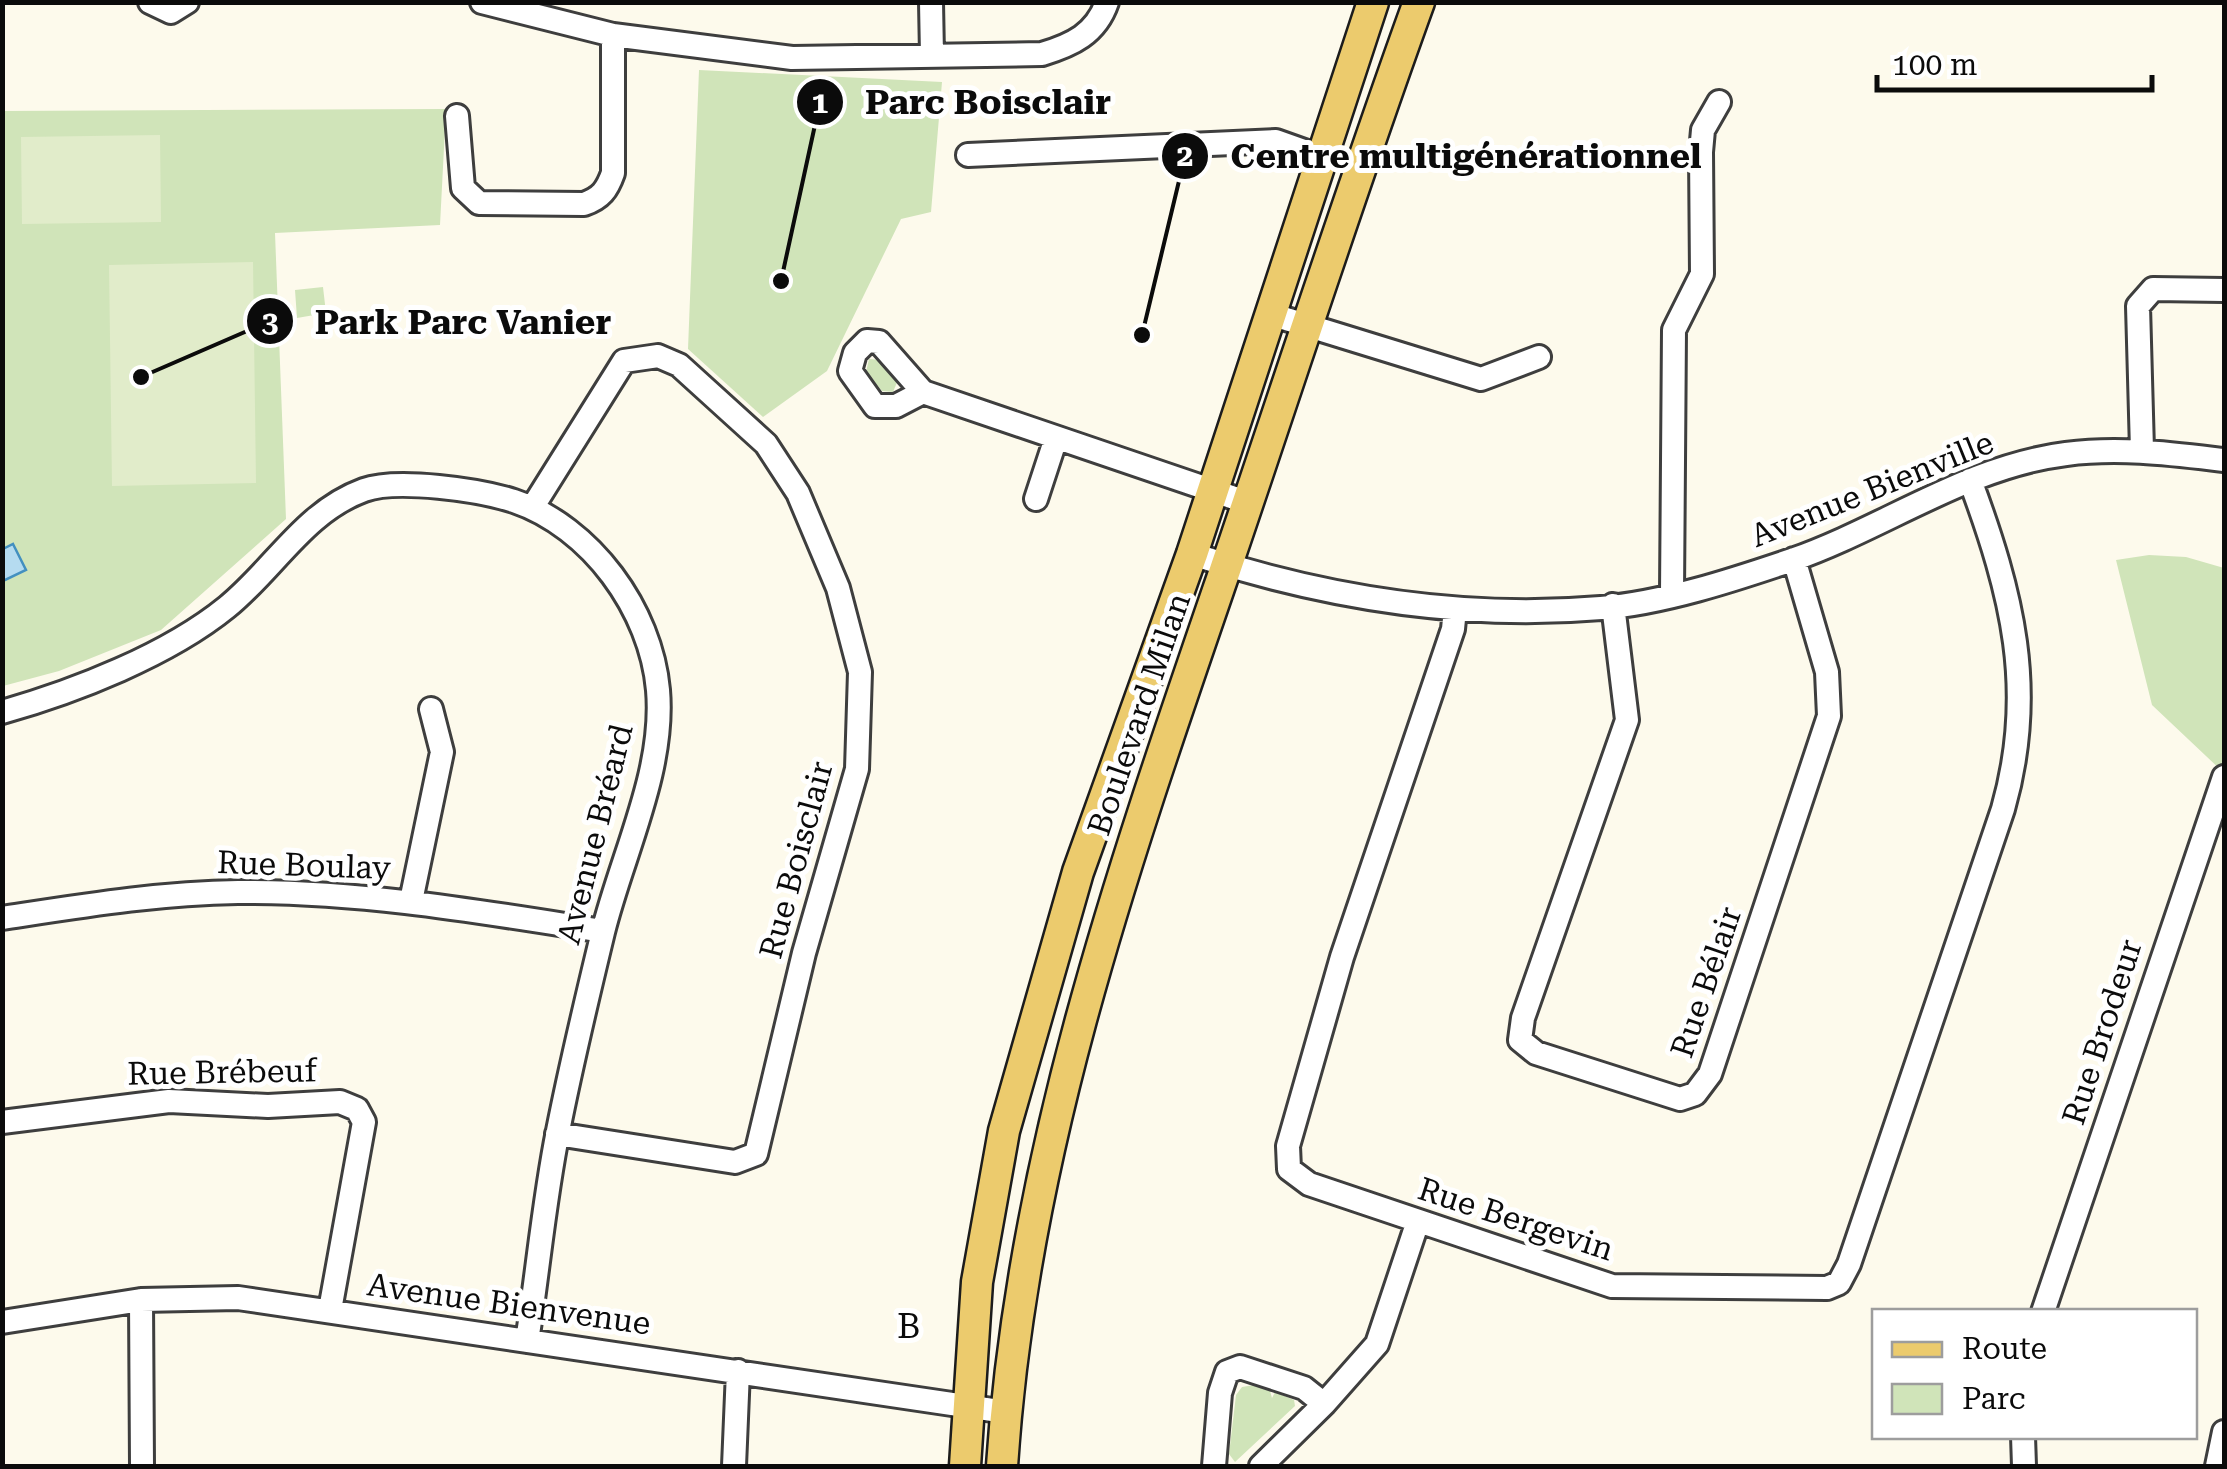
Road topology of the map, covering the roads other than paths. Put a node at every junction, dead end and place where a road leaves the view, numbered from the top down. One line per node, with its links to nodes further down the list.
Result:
1 (150, 2): 2 (street)
2 (187, 2)
3 (482, 2): 8 (street)
4 (931, 2): 9 (street)
5 (1107, 2): 9 (street)
6 (1373, 2): 13 (main road, Boulevard Milan)
7 (1419, 2): 16 (main road, Boulevard Milan)
8 (613, 35): 9 (street); 11 (street)
9 (932, 54)
10 (1720, 102): 30 (street)
11 (457, 116)
12 (968, 155): 13 (street)
13 (1321, 157): 15 (main road, Boulevard Milan)
14 (2224, 290): 20 (street)
15 (1270, 314): 16 (street); 23 (main road, Boulevard Milan)
16 (1310, 323): 17 (street); 25 (main road, Boulevard Milan)
17 (1539, 357)
18 (923, 392): 19 (street)
19 (1056, 438): 23 (street); 24 (street)
20 (2142, 450): 21 (street, Avenue Bienville); 22 (street, Avenue Bienville)
21 (2224, 460)
22 (1970, 480): 28 (street, Avenue Bienville); 41 (street, Rue Bergevin)
23 (1210, 491): 25 (street); 27 (main road, Boulevard Milan)
24 (1036, 499)
25 (1246, 502): 29 (main road, Boulevard Milan)
26 (532, 508): 34 (street, Avenue Bréard); 38 (street, Avenue Bréard); 40 (street, Rue Boisclair)
27 (1192, 554): 29 (street, Avenue Bienville); 49 (main road, Boulevard Milan)
28 (1794, 559): 30 (street, Avenue Bienville); 31 (street, Rue Bélair)
29 (1227, 565): 32 (street, Avenue Bienville); 50 (main road, Boulevard Milan)
30 (1672, 594): 31 (street, Avenue Bienville)
31 (1613, 606): 32 (street, Avenue Bienville)
32 (1456, 608): 41 (street, Rue Bergevin)
33 (431, 709): 36 (street)
34 (2, 712)
35 (2224, 777): 43 (street, Rue Brodeur)
36 (411, 901): 37 (street, Rue Boulay); 38 (street, Rue Boulay)
37 (2, 918)
38 (603, 931): 40 (street, Avenue Bréard)
39 (2, 1122): 44 (street, Rue Brébeuf)
40 (557, 1134): 46 (street, Avenue Bréard)
41 (1418, 1221): 48 (street)
42 (141, 1300): 44 (street, Avenue Bienvenue); 45 (street, Avenue Bienvenue); 53 (street)
43 (2044, 1309)
44 (330, 1310): 46 (street, Avenue Bienvenue)
45 (2, 1322)
46 (527, 1341): 47 (street, Avenue Bienvenue)
47 (738, 1370): 49 (street, Avenue Bienvenue); 54 (street)
48 (1324, 1404): 57 (street); 58 (street)
49 (968, 1406): 50 (street, Avenue Bienvenue); 55 (main road, Boulevard Milan)
50 (1006, 1412): 56 (main road, Boulevard Milan)
51 (2224, 1432): 60 (street)
52 (2022, 1439): 59 (street)
53 (142, 1466)
54 (734, 1466)
55 (965, 1466)
56 (1002, 1466)
57 (1214, 1466)
58 (1261, 1466)
59 (2024, 1466)
60 (2217, 1466)

